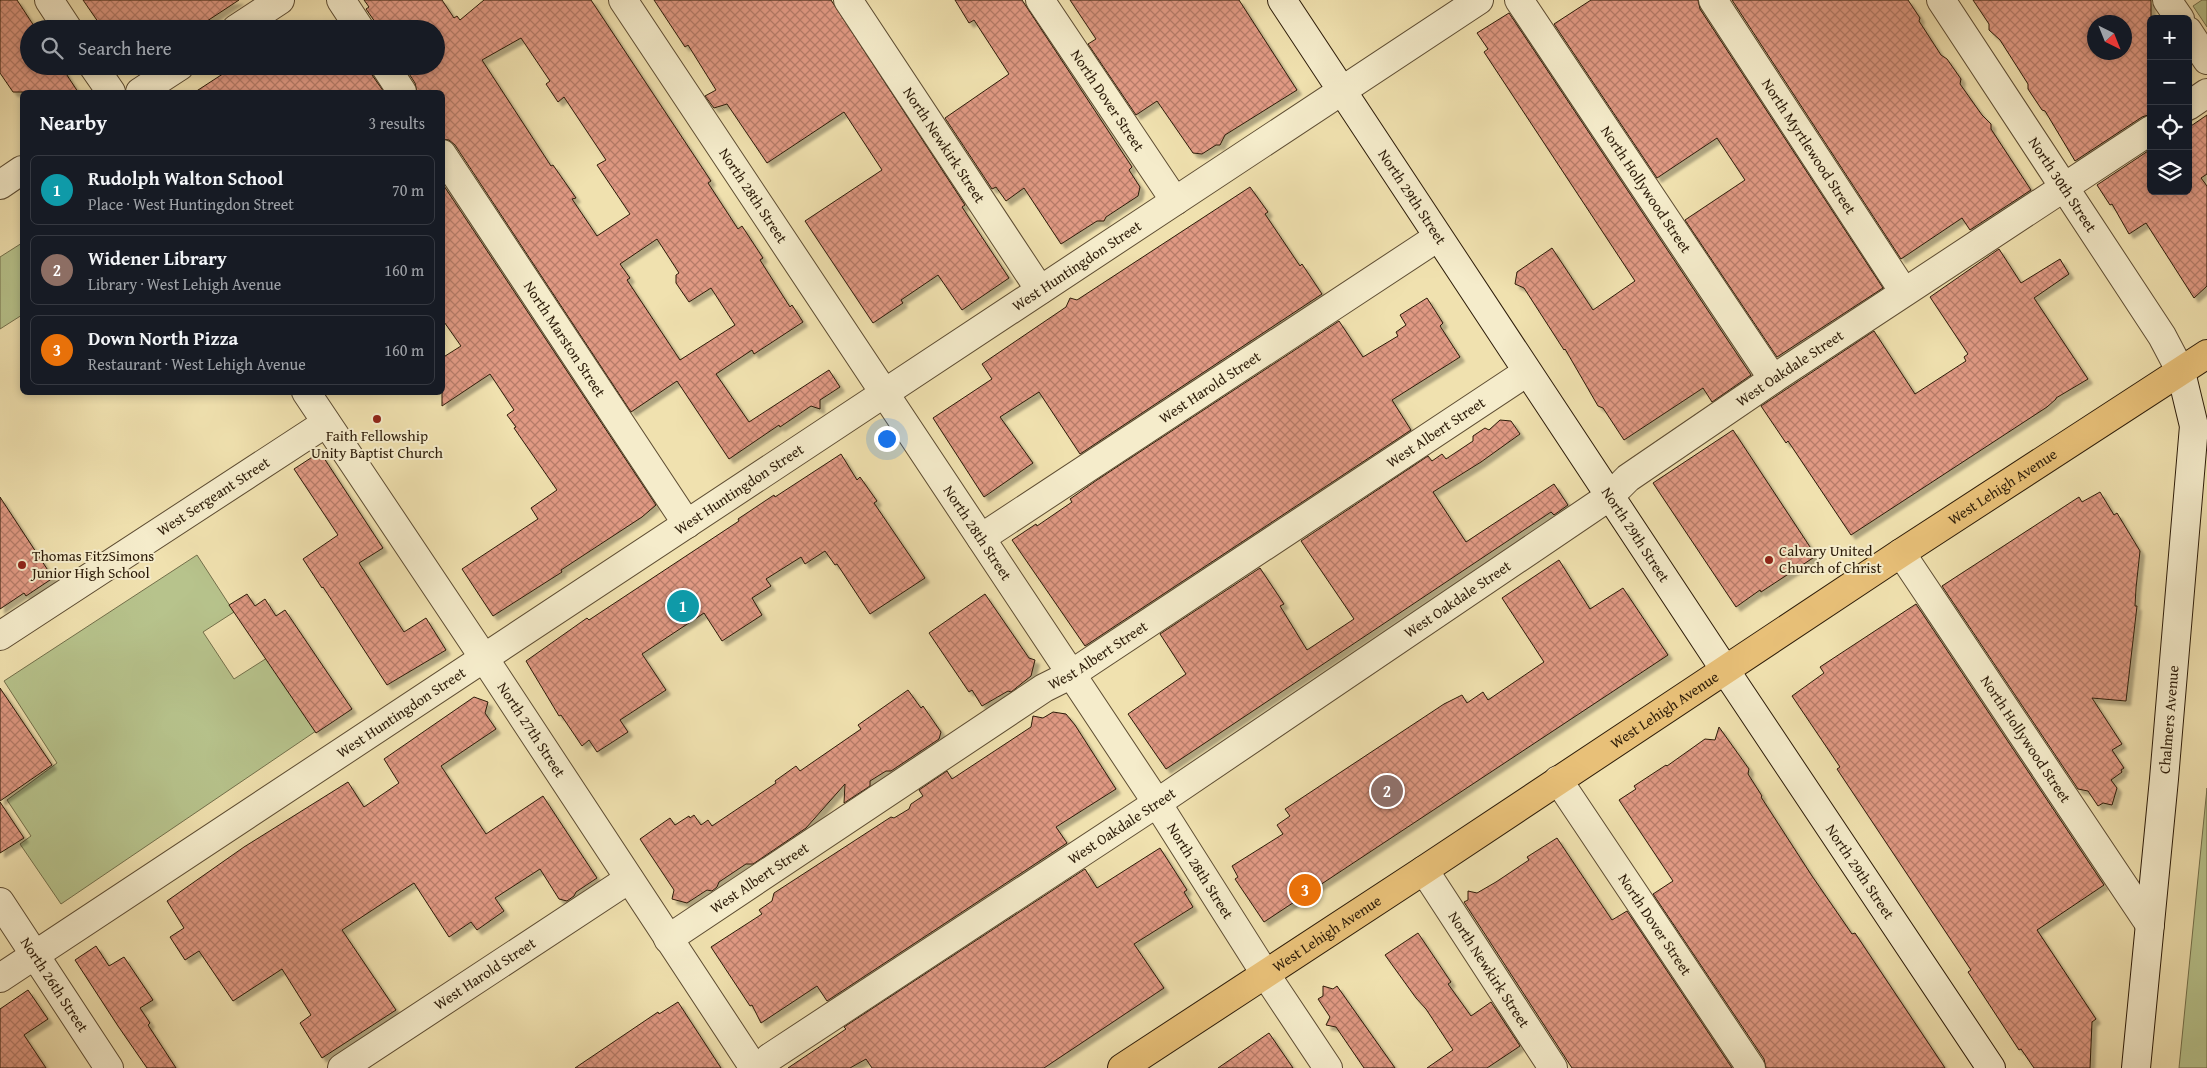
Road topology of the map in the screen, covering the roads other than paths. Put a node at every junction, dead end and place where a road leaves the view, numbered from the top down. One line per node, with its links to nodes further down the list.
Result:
1 (49, 0): 14 (street)
2 (280, 0): 15 (street)
3 (341, 0): 16 (street)
4 (623, 0): 41 (street, North 28th Street)
5 (848, 0): 35 (street, North Newkirk Street)
6 (1040, 0): 33 (street, North Dover Street)
7 (1282, 0): 25 (street, North 29th Street)
8 (1479, 0): 25 (street, West Huntingdon Street)
9 (1519, 0): 40 (street, North Hollywood Street)
10 (1713, 0): 36 (street, North Myrtlewood Street)
11 (1941, 0): 32 (street, North 30th Street)
12 (2167, 0): 13 (street)
13 (2177, 15)
14 (62, 20)
15 (250, 20)
16 (354, 20)
17 (2192, 38): 18 (street)
18 (2207, 60)
19 (100, 75): 22 (street)
20 (166, 75): 23 (street)
21 (390, 75): 24 (street)
22 (110, 90)
23 (143, 90)
24 (401, 90)
25 (1342, 91): 33 (street, West Huntingdon Street); 34 (street, North 29th Street)
26 (2207, 93): 27 (street)
27 (2189, 105)
28 (2147, 133): 32 (street, West Oakdale Street)
29 (445, 159): 45 (street, North Marston Street)
30 (20, 171): 31 (street)
31 (0, 185)
32 (2063, 188): 36 (street, West Oakdale Street); 39 (street, North 30th Street)
33 (1175, 201): 35 (street, West Huntingdon Street)
34 (1438, 237): 38 (street, North 29th Street); 46 (street, West Harold Street)
35 (1040, 290): 41 (street, West Huntingdon Street)
36 (1904, 292): 40 (street, West Oakdale Street)
37 (2207, 354): 39 (main road, West Lehigh Avenue)
38 (1527, 372): 44 (street, North 29th Street); 51 (street, West Albert Street)
39 (2180, 372): 47 (main road, West Lehigh Avenue); 57 (street, Chalmers Avenue)
40 (1773, 379): 44 (street, West Oakdale Street)
41 (884, 394): 45 (street, West Huntingdon Street); 46 (street, North 28th Street)
42 (308, 395): 43 (street, North 27th Street)
43 (326, 423): 48 (street, West Sergeant Street); 49 (street, North 27th Street)
44 (1610, 496): 50 (street, North 29th Street); 53 (street, West Oakdale Street)
45 (687, 524): 49 (street, West Huntingdon Street)
46 (981, 538): 51 (street, North 28th Street)
47 (1900, 553): 50 (main road, West Lehigh Avenue); 57 (street, North Hollywood Street)
48 (0, 636)
49 (484, 658): 55 (street, North 27th Street); 59 (street, West Huntingdon Street)
50 (1725, 670): 52 (main road, West Lehigh Avenue); 70 (street, North 29th Street)
51 (1070, 676): 53 (street, North 28th Street); 58 (street, West Albert Street)
52 (1558, 780): 54 (main road, West Lehigh Avenue); 69 (street, North Dover Street)
53 (1157, 803): 60 (street, North 28th Street); 65 (street, West Oakdale Street)
54 (1424, 870): 60 (main road, West Lehigh Avenue); 68 (street, North Newkirk Street)
55 (629, 879): 58 (street, North 27th Street); 63 (street, West Harold Street)
56 (0, 902): 59 (street, North 26th Street)
57 (2150, 925): 71 (street, Chalmers Avenue)
58 (668, 939): 64 (street, North 27th Street)
59 (35, 955): 61 (street, West Huntingdon Street); 62 (street, North 26th Street)
60 (1266, 975): 66 (main road, West Lehigh Avenue); 67 (street, North 28th Street)
61 (0, 978)
62 (109, 1068)
63 (342, 1068)
64 (754, 1068)
65 (764, 1068)
66 (1122, 1068)
67 (1328, 1068)
68 (1553, 1068)
69 (1751, 1068)
70 (1991, 1068)
71 (2136, 1068)

